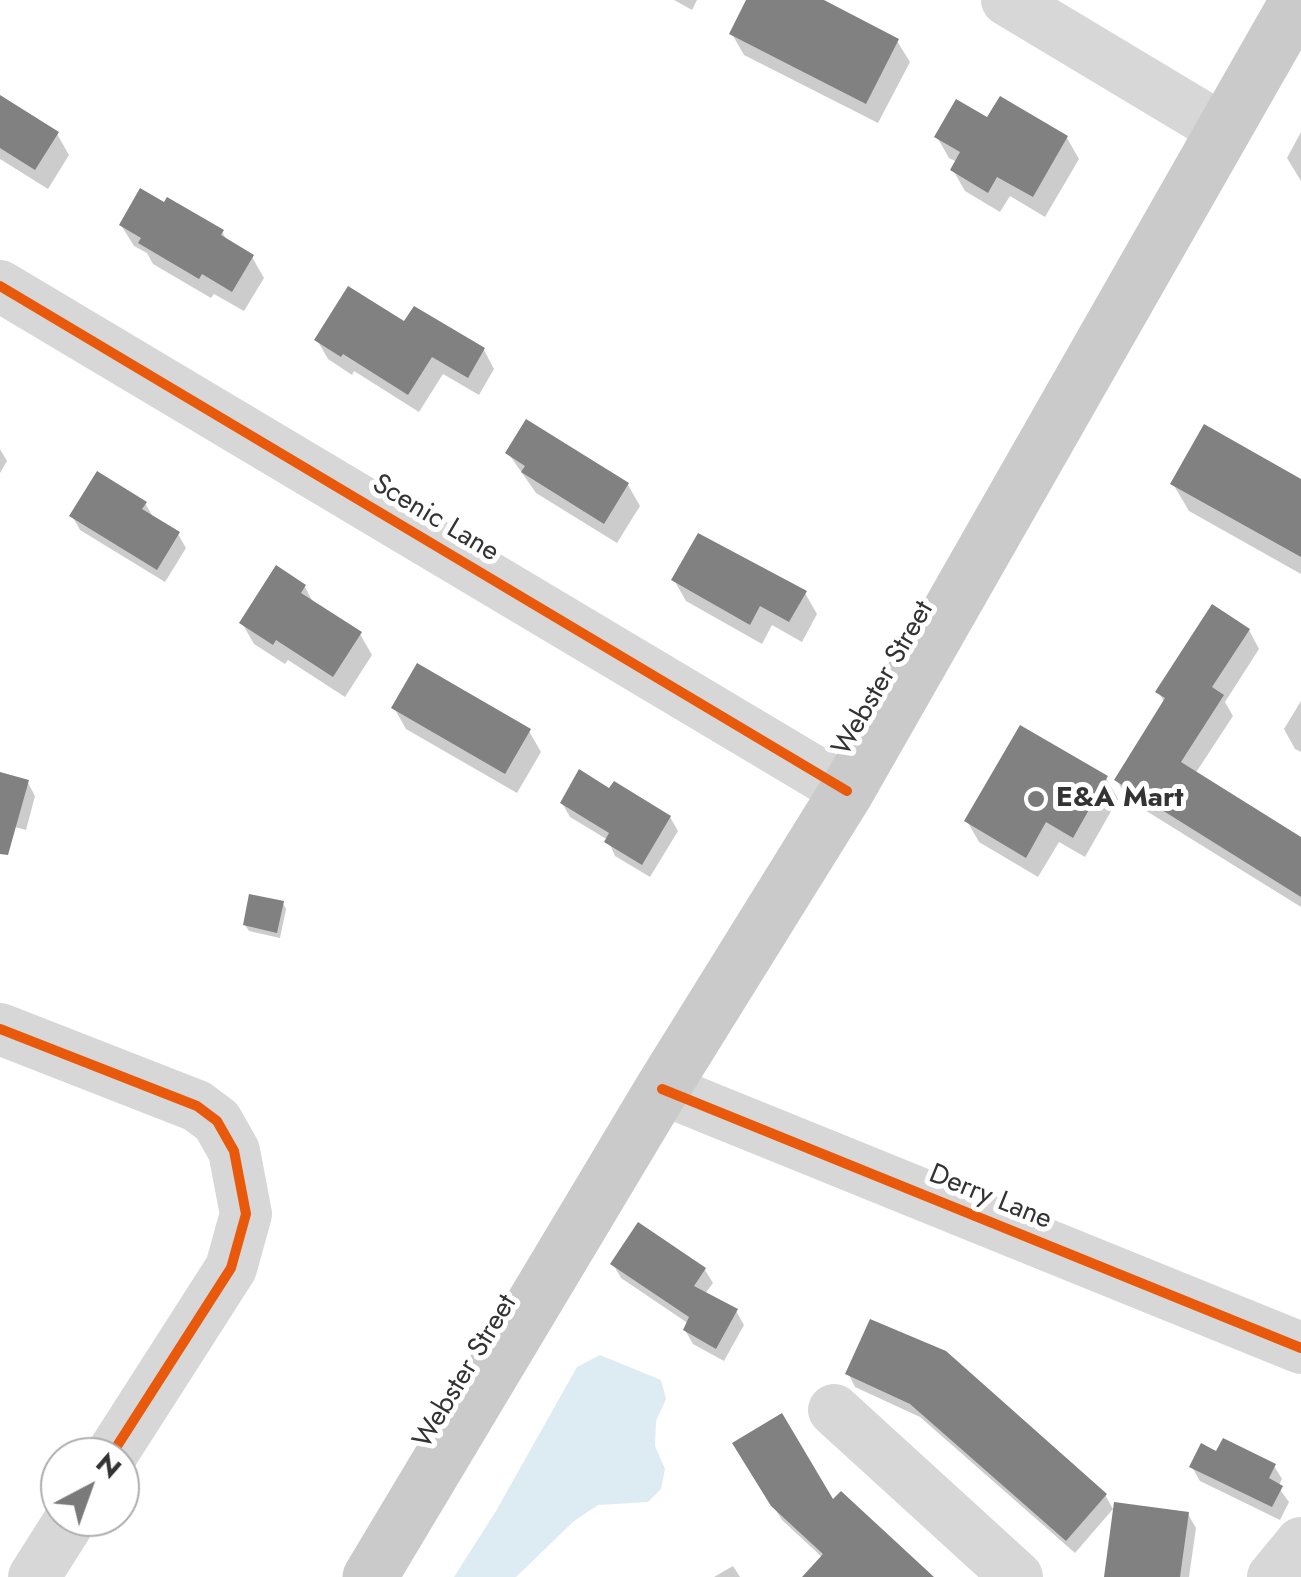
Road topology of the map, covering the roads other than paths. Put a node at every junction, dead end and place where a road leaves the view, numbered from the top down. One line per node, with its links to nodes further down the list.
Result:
1 (1007, 0): 3 (street)
2 (1298, 0): 3 (main road, Webster Street)
3 (1222, 129): 5 (main road, Webster Street)
4 (0, 286): 5 (street, Scenic Lane)
5 (847, 791): 7 (main road, Webster Street)
6 (0, 1029): 10 (street)
7 (662, 1088): 8 (street, Derry Lane); 14 (main road, Webster Street)
8 (1301, 1348)
9 (834, 1410): 15 (street)
10 (123, 1437)
11 (59, 1537): 13 (street)
12 (1301, 1542): 16 (street)
13 (34, 1577)
14 (370, 1577)
15 (1017, 1577)
16 (1273, 1577)

